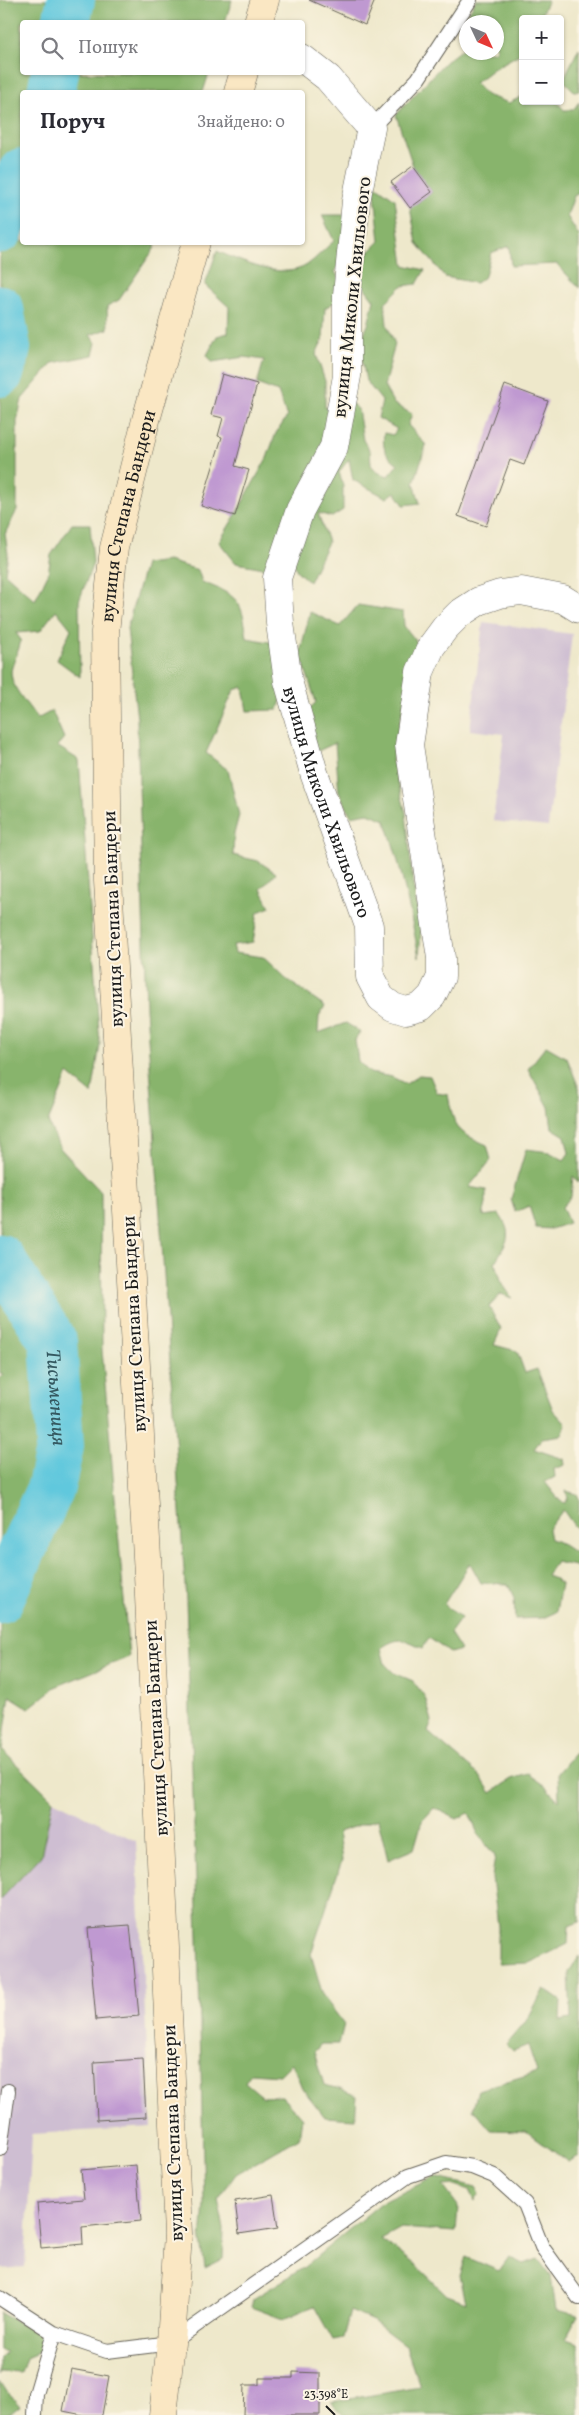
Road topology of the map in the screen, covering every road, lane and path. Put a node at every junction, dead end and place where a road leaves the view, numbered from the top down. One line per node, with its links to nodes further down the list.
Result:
1 (265, 0): 3 (main road)
2 (470, 0): 7 (lane)
3 (259, 20)
4 (305, 60): 7 (street)
5 (243, 75): 6 (main road)
6 (239, 90)
7 (371, 128): 9 (street, вулиця Миколи Хвильового)
8 (195, 245): 15 (main road, вулиця Степана Бандери)
9 (579, 609)
10 (8, 2091): 11 (lane)
11 (0, 2149)
12 (0, 2296): 14 (lane)
13 (579, 2298): 15 (lane)
14 (54, 2333): 15 (lane); 16 (lane)
15 (171, 2343): 17 (main road, вулиця Степана Бандери)
16 (35, 2415)
17 (162, 2415)

